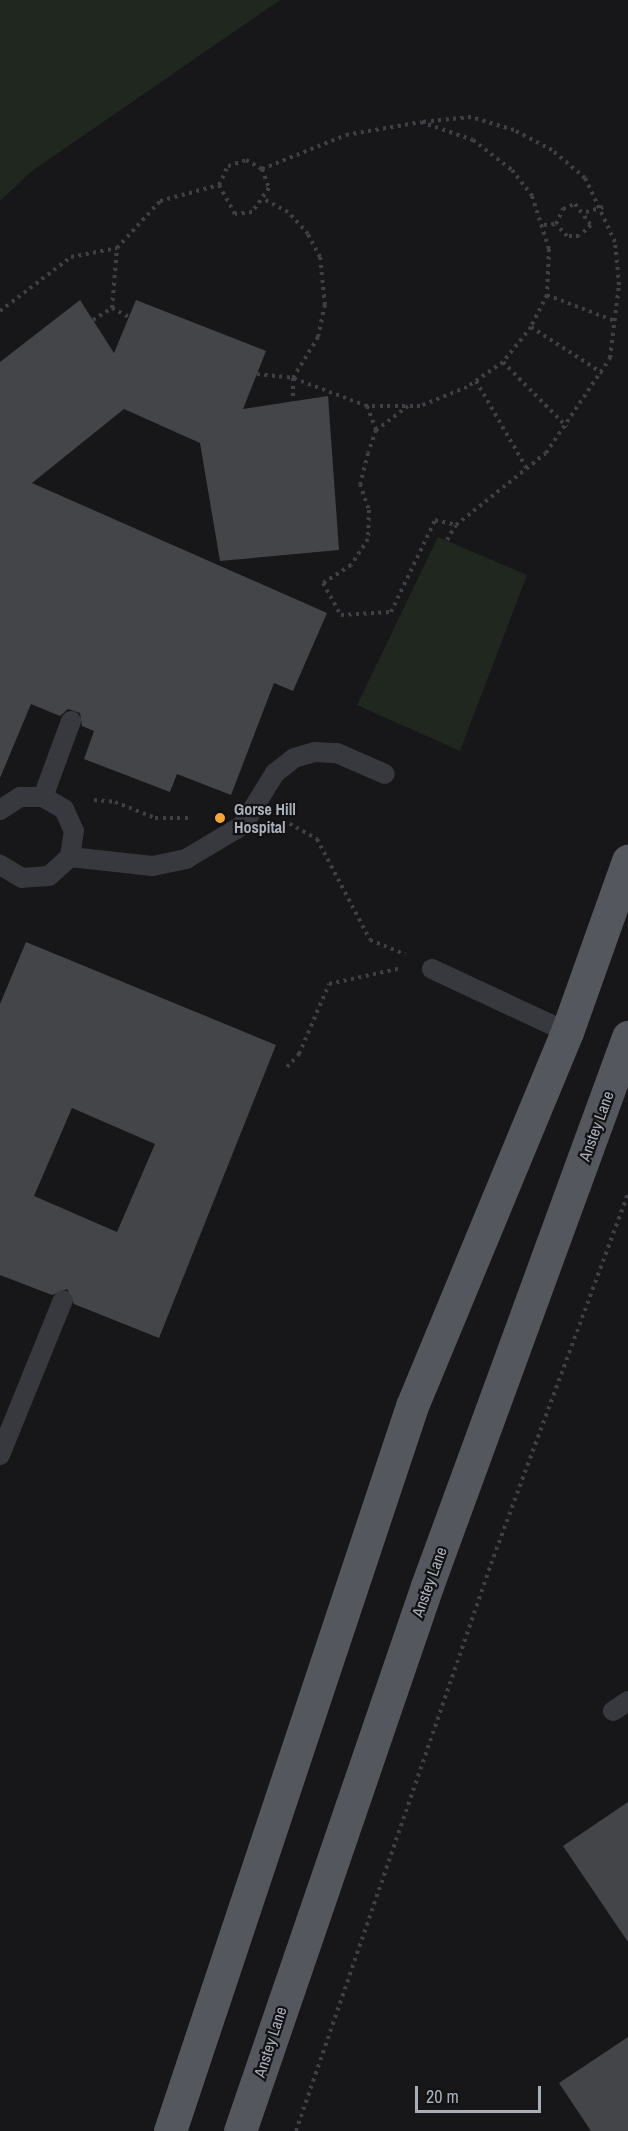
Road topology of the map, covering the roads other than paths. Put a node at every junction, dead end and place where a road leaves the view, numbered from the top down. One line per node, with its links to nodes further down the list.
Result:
1 (71, 721): 3 (lane)
2 (385, 774): 5 (lane)
3 (43, 797): 4 (lane); 5 (lane)
4 (0, 810)
5 (70, 857): 7 (lane)
6 (628, 861): 9 (main road)
7 (3, 872)
8 (432, 969): 9 (lane)
9 (567, 1032): 13 (main road)
10 (628, 1037): 14 (main road, Anstey Lane)
11 (63, 1300): 12 (lane)
12 (0, 1455)
13 (170, 2131)
14 (240, 2131)

